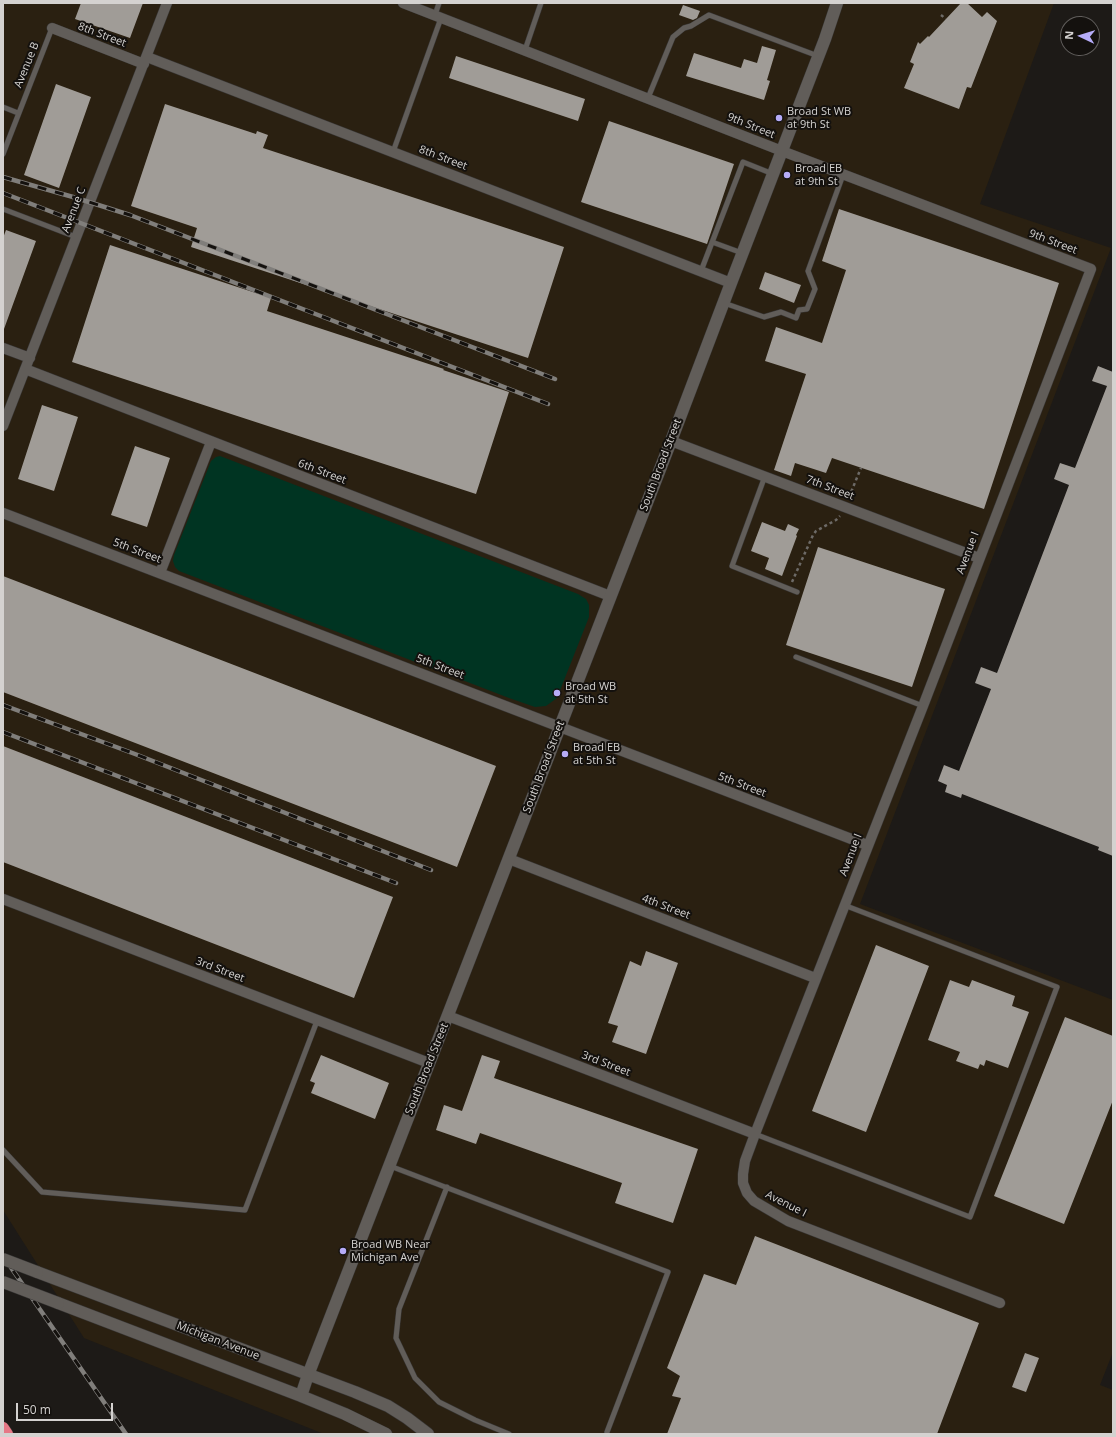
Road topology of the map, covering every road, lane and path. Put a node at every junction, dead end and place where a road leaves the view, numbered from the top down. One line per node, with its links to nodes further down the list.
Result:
1 (167, 3): 12 (street, Avenue C)
2 (403, 3): 7 (street, 9th Street)
3 (439, 3): 7 (lane)
4 (541, 3): 10 (lane)
5 (837, 3): 11 (street, South Broad Street)
6 (941, 15): 8 (path)
7 (438, 16): 10 (street, 9th Street); 17 (lane)
8 (946, 19)
9 (52, 28): 12 (street, 8th Street); 15 (lane, Avenue B)
10 (525, 50): 13 (street, 9th Street)
11 (818, 56): 13 (lane); 16 (street, South Broad Street)
12 (145, 61): 17 (street, 8th Street); 22 (street, Avenue C)
13 (648, 98): 16 (street, 9th Street)
14 (3, 107): 15 (lane)
15 (18, 113): 18 (lane, Avenue B)
16 (782, 151): 19 (street, South Broad Street); 20 (street, 9th Street)
17 (393, 152): 26 (street, 8th Street)
18 (3, 154)
19 (773, 174): 23 (lane); 24 (street, South Broad Street)
20 (843, 174): 25 (street, 9th Street); 28 (lane)
21 (3, 209): 22 (lane)
22 (76, 237): 30 (street, Avenue C)
23 (712, 242): 24 (lane); 26 (lane)
24 (742, 253): 27 (street, South Broad Street)
25 (1091, 269): 39 (street, Avenue I)
26 (701, 271): 27 (street, 8th Street)
27 (731, 282): 28 (street, South Broad Street)
28 (723, 303): 33 (street, South Broad Street)
29 (3, 348): 30 (street)
30 (30, 358): 31 (street, Avenue C)
31 (25, 369): 32 (street, Avenue C); 34 (street, 6th Street)
32 (3, 426)
33 (671, 441): 36 (street, 7th Street); 43 (street, South Broad Street)
34 (211, 442): 40 (street); 43 (street, 6th Street)
35 (861, 468): 37 (path)
36 (765, 476): 37 (street, 7th Street); 41 (lane)
37 (844, 506): 39 (street, 7th Street); 41 (path)
38 (3, 513): 40 (street, 5th Street)
39 (980, 558): 45 (street, Avenue I)
40 (160, 573): 46 (street, 5th Street)
41 (789, 588): 42 (lane)
42 (797, 592)
43 (610, 596): 46 (street, South Broad Street)
44 (796, 657): 45 (lane)
45 (923, 706): 47 (street, Avenue I)
46 (560, 726): 47 (street, 5th Street); 48 (street, South Broad Street)
47 (868, 845): 50 (street, Avenue I)
48 (509, 859): 51 (street, 4th Street); 52 (street, South Broad Street)
49 (3, 899): 53 (street, 3rd Street)
50 (844, 904): 51 (street, Avenue I); 55 (lane)
51 (816, 978): 55 (street, Avenue I)
52 (448, 1016): 54 (street, South Broad Street); 55 (street, 3rd Street)
53 (317, 1021): 54 (street, 3rd Street); 56 (lane)
54 (430, 1063): 57 (street, South Broad Street)
55 (755, 1134): 61 (street, Avenue I)
56 (3, 1150)
57 (390, 1166): 58 (lane); 62 (street, South Broad Street)
58 (447, 1187): 65 (lane); 69 (lane)
59 (3, 1259): 62 (street, Michigan Avenue, bridge)
60 (3, 1282): 63 (street, Michigan Avenue, bridge)
61 (1000, 1303)
62 (308, 1375): 63 (street, South Broad Street); 68 (street, Michigan Avenue)
63 (301, 1396): 67 (street, Michigan Avenue)
64 (3, 1428): 66 (highway)
65 (607, 1432)
66 (7, 1434)
67 (386, 1434)
68 (428, 1434)
69 (509, 1434)

